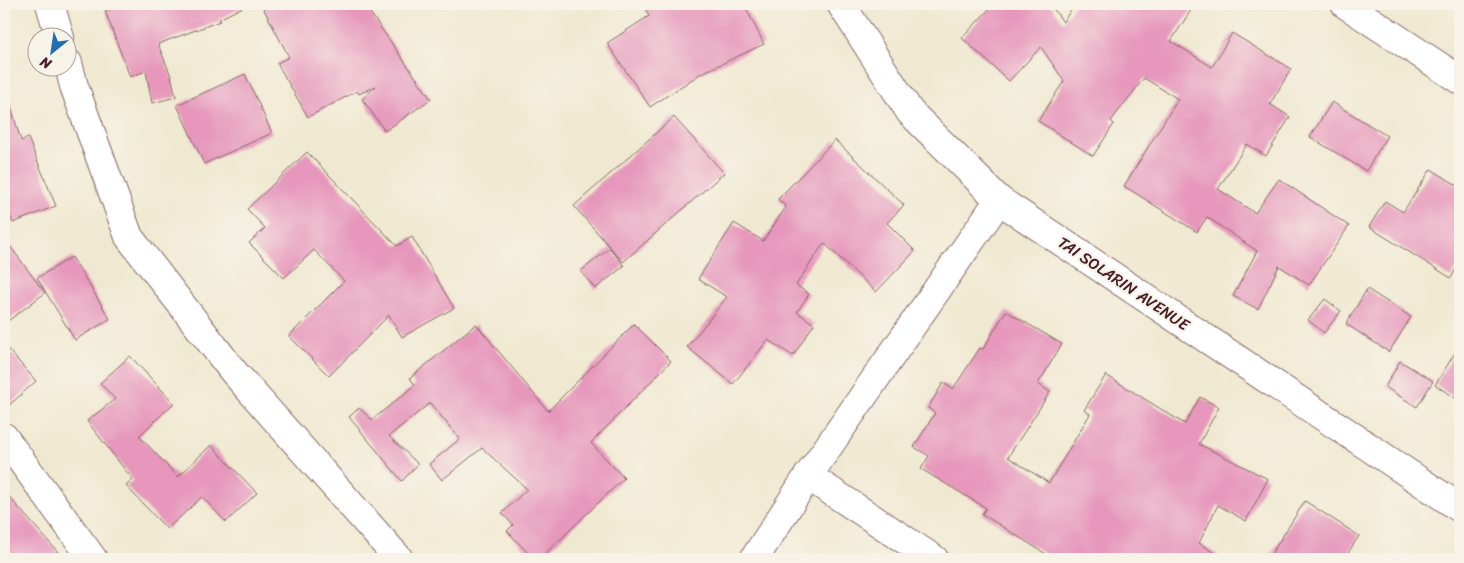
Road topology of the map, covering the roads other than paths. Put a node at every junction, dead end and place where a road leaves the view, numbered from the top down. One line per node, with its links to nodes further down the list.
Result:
1 (50, 4): 4 (street)
2 (841, 4): 7 (street, TAI SOLARIN AVENUE)
3 (1345, 4): 6 (street)
4 (57, 28)
5 (72, 78): 12 (street)
6 (1460, 80)
7 (999, 200): 9 (street); 10 (street, TAI SOLARIN AVENUE)
8 (4, 438): 11 (street)
9 (808, 476): 13 (street); 14 (street)
10 (1460, 508)
11 (93, 559)
12 (399, 559)
13 (754, 559)
14 (934, 559)

